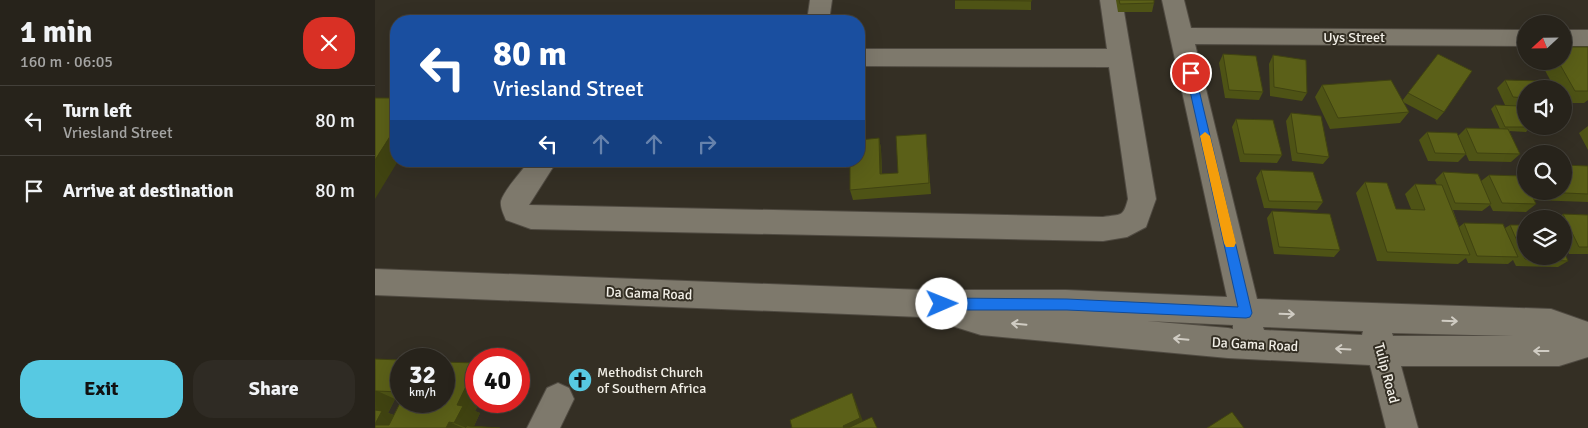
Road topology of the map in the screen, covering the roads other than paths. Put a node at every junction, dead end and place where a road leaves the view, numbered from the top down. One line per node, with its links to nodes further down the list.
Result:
1 (821, 0): 4 (street)
2 (1111, 0): 10 (street)
3 (1173, 0): 5 (street)
4 (819, 15)
5 (1182, 36): 6 (street, Uys Street); 14 (street)
6 (1517, 38)
7 (1573, 38): 8 (street)
8 (1588, 38)
9 (865, 58): 10 (street)
10 (1120, 58): 11 (street)
11 (540, 167)
12 (376, 283): 13 (street, Da Gama Road)
13 (924, 304): 14 (street, Da Gama Road); 18 (street, Da Gama Road, one-way to 13)
14 (1246, 313): 15 (street, Da Gama Road, one-way to 15); 18 (street)
15 (1374, 318): 16 (street, Da Gama Road, one-way to 16); 19 (street, Tulip Road)
16 (1588, 336)
17 (1588, 342): 19 (street, Da Gama Road, one-way to 19)
18 (1251, 344): 19 (street, Da Gama Road, one-way to 18)
19 (1381, 351): 22 (street, Tulip Road)
20 (558, 399): 21 (street)
21 (543, 428)
22 (1402, 428)

